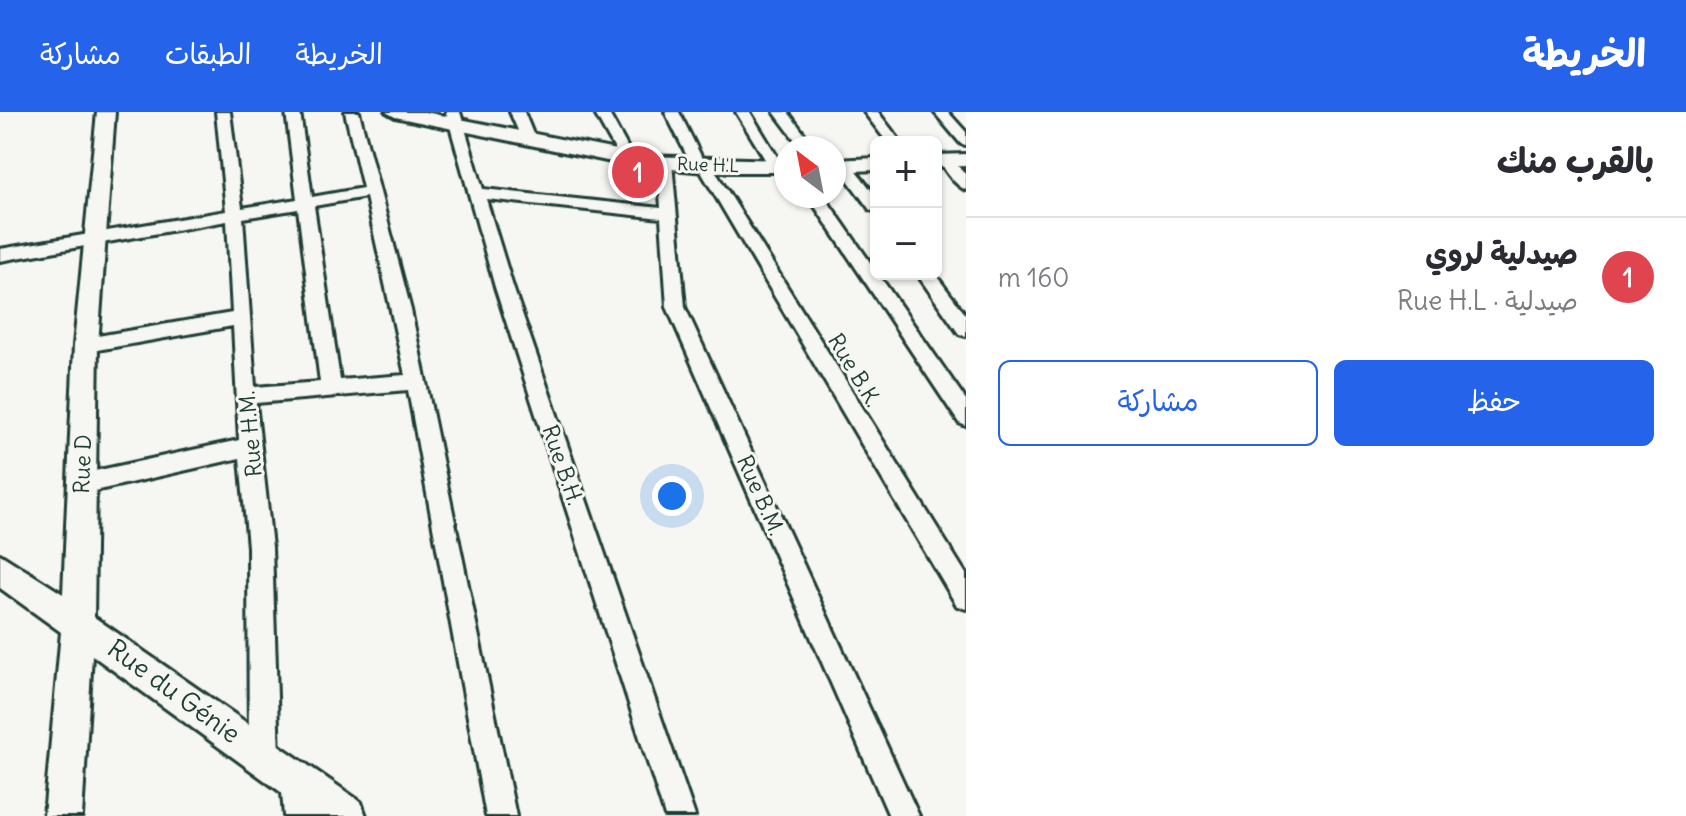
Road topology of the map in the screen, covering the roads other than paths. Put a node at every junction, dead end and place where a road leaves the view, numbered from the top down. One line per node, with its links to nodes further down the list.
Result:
1 (106, 112): 37 (street, Rue D)
2 (223, 112): 36 (street, Rue H.M.)
3 (293, 112): 33 (street)
4 (352, 112): 30 (street)
5 (395, 112): 13 (street, Rue H.L)
6 (517, 112): 16 (street)
7 (601, 112): 19 (street)
8 (672, 112): 26 (street, Rue B.K.)
9 (743, 112): 18 (street)
10 (781, 112): 14 (street)
11 (871, 112): 15 (street)
12 (941, 112): 17 (street)
13 (455, 117): 16 (street, Rue H.L); 31 (street, Rue B.H.)
14 (799, 136)
15 (889, 136)
16 (528, 139): 19 (street, Rue H.L)
17 (966, 141)
18 (774, 156)
19 (627, 159): 23 (street, Rue H.L)
20 (966, 160): 21 (street)
21 (942, 161)
22 (942, 162): 29 (street)
23 (665, 163): 26 (street, Rue H.L); 35 (street, Rue B.M.)
24 (870, 164): 25 (street)
25 (846, 165)
26 (702, 166): 27 (street, Rue H.L); 50 (street, Rue B.K.)
27 (774, 166)
28 (846, 173): 32 (street)
29 (966, 185)
30 (373, 191): 33 (street); 43 (street)
31 (476, 193): 35 (street); 58 (street, Rue B.H.)
32 (870, 200)
33 (306, 202): 36 (street); 44 (street)
34 (824, 208): 46 (street)
35 (668, 214): 59 (street, Rue B.M.)
36 (235, 215): 37 (street); 40 (street, Rue H.M.)
37 (93, 238): 38 (street); 42 (street, Rue D)
38 (0, 255)
39 (930, 280): 41 (street)
40 (242, 318): 42 (street); 45 (street, Rue H.M.)
41 (966, 329)
42 (86, 345): 48 (street, Rue D)
43 (414, 382): 44 (street); 57 (street)
44 (331, 387): 45 (street)
45 (245, 396): 47 (street, Rue H.M.)
46 (966, 417)
47 (250, 447): 48 (street); 52 (street, Rue H.M.)
48 (81, 484): 51 (street, Rue D)
49 (0, 569): 51 (street, Rue du Génie)
50 (966, 597)
51 (78, 621): 52 (street, Rue du Génie); 54 (street, Rue D)
52 (264, 757): 53 (street, Rue du Génie)
53 (296, 781): 55 (street); 56 (street, Rue du Génie)
54 (63, 816)
55 (299, 816)
56 (347, 816)
57 (501, 816)
58 (680, 816)
59 (904, 816)

